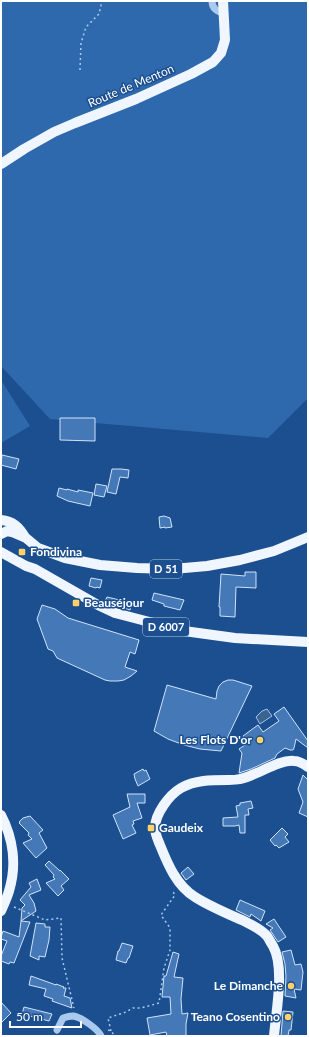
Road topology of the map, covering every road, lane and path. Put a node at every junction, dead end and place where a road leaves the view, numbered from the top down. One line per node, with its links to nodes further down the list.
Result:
1 (102, 1): 5 (path)
2 (212, 1): 4 (street)
3 (224, 1): 4 (main road, Route de Menton)
4 (224, 14): 6 (main road, Route de Menton)
5 (80, 70)
6 (1, 164)
7 (1, 520): 10 (main road, D 51)
8 (1, 534): 10 (main road, D 51)
9 (308, 537): 10 (main road, D 51)
10 (26, 538)
11 (1, 544): 13 (main road, D 6007)
12 (1, 552): 13 (main road, D 6007)
13 (35, 569): 14 (main road, D 6007)
14 (308, 642)
15 (308, 767): 24 (main road)
16 (1, 815): 17 (main road)
17 (9, 889): 19 (main road); 20 (path)
18 (175, 895): 23 (path)
19 (1, 911)
20 (71, 1016): 21 (street); 22 (street)
21 (57, 1030)
22 (101, 1036)
23 (115, 1036)
24 (274, 1036)

